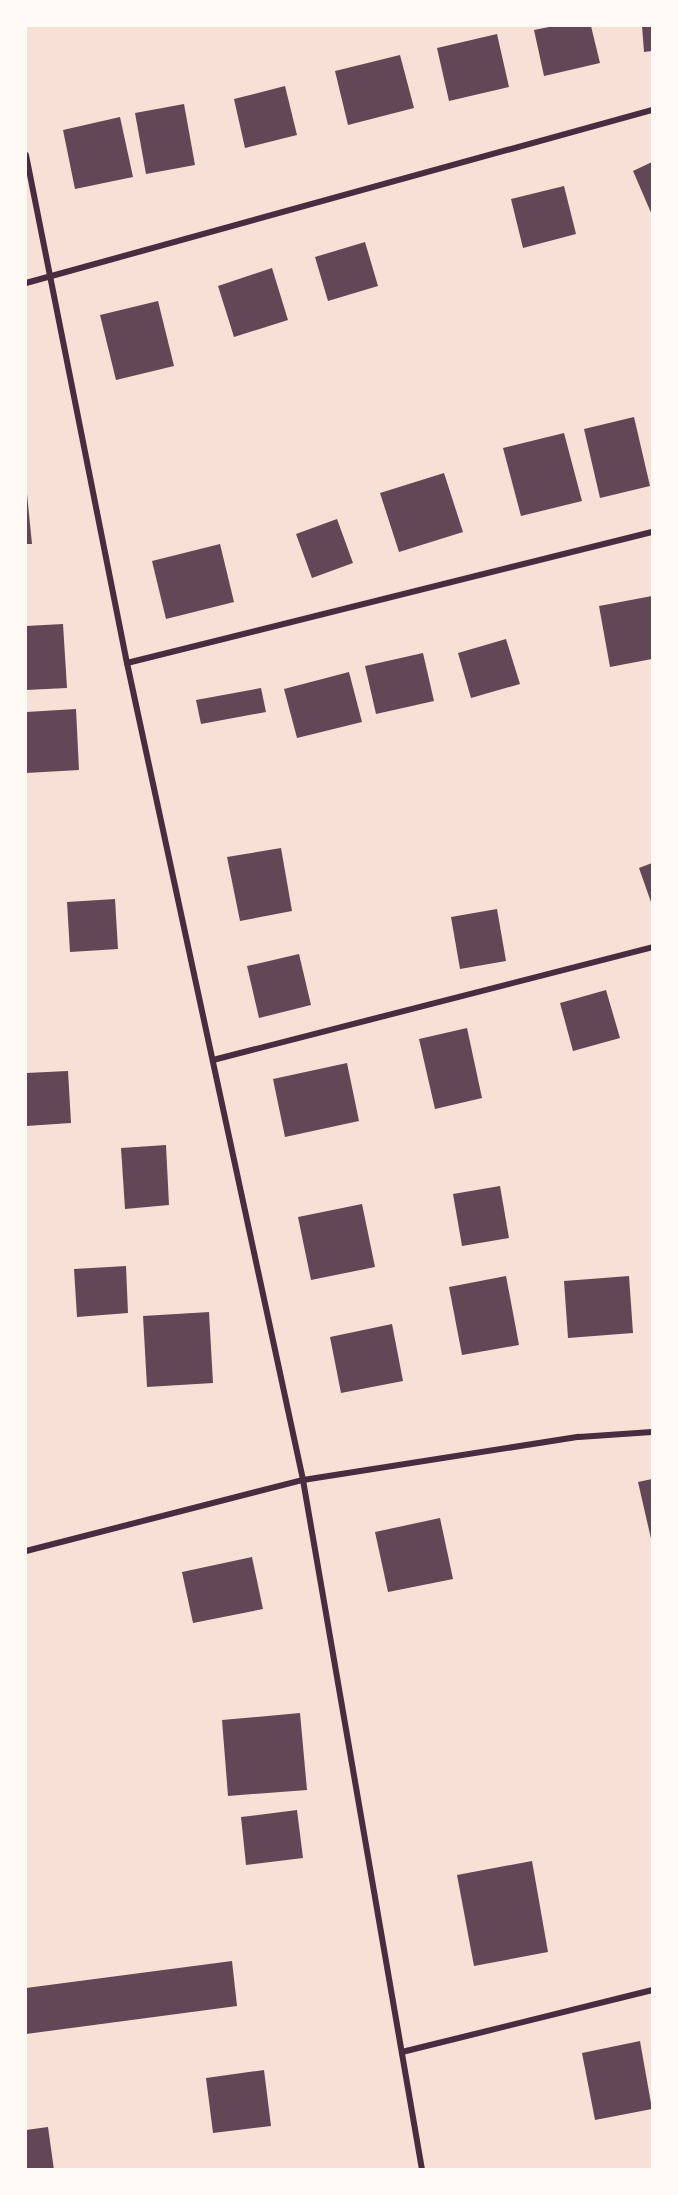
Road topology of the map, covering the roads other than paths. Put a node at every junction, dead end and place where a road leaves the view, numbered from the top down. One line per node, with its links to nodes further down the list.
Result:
1 (652, 110): 3 (street)
2 (26, 155): 3 (street)
3 (50, 278): 4 (street); 6 (street)
4 (26, 283)
5 (652, 532): 6 (street)
6 (127, 663): 8 (street)
7 (652, 947): 8 (street)
8 (213, 1060): 10 (street)
9 (652, 1432): 10 (street)
10 (303, 1480): 11 (street); 13 (street)
11 (26, 1551)
12 (652, 1990): 13 (street)
13 (402, 2052): 14 (street)
14 (422, 2169)

